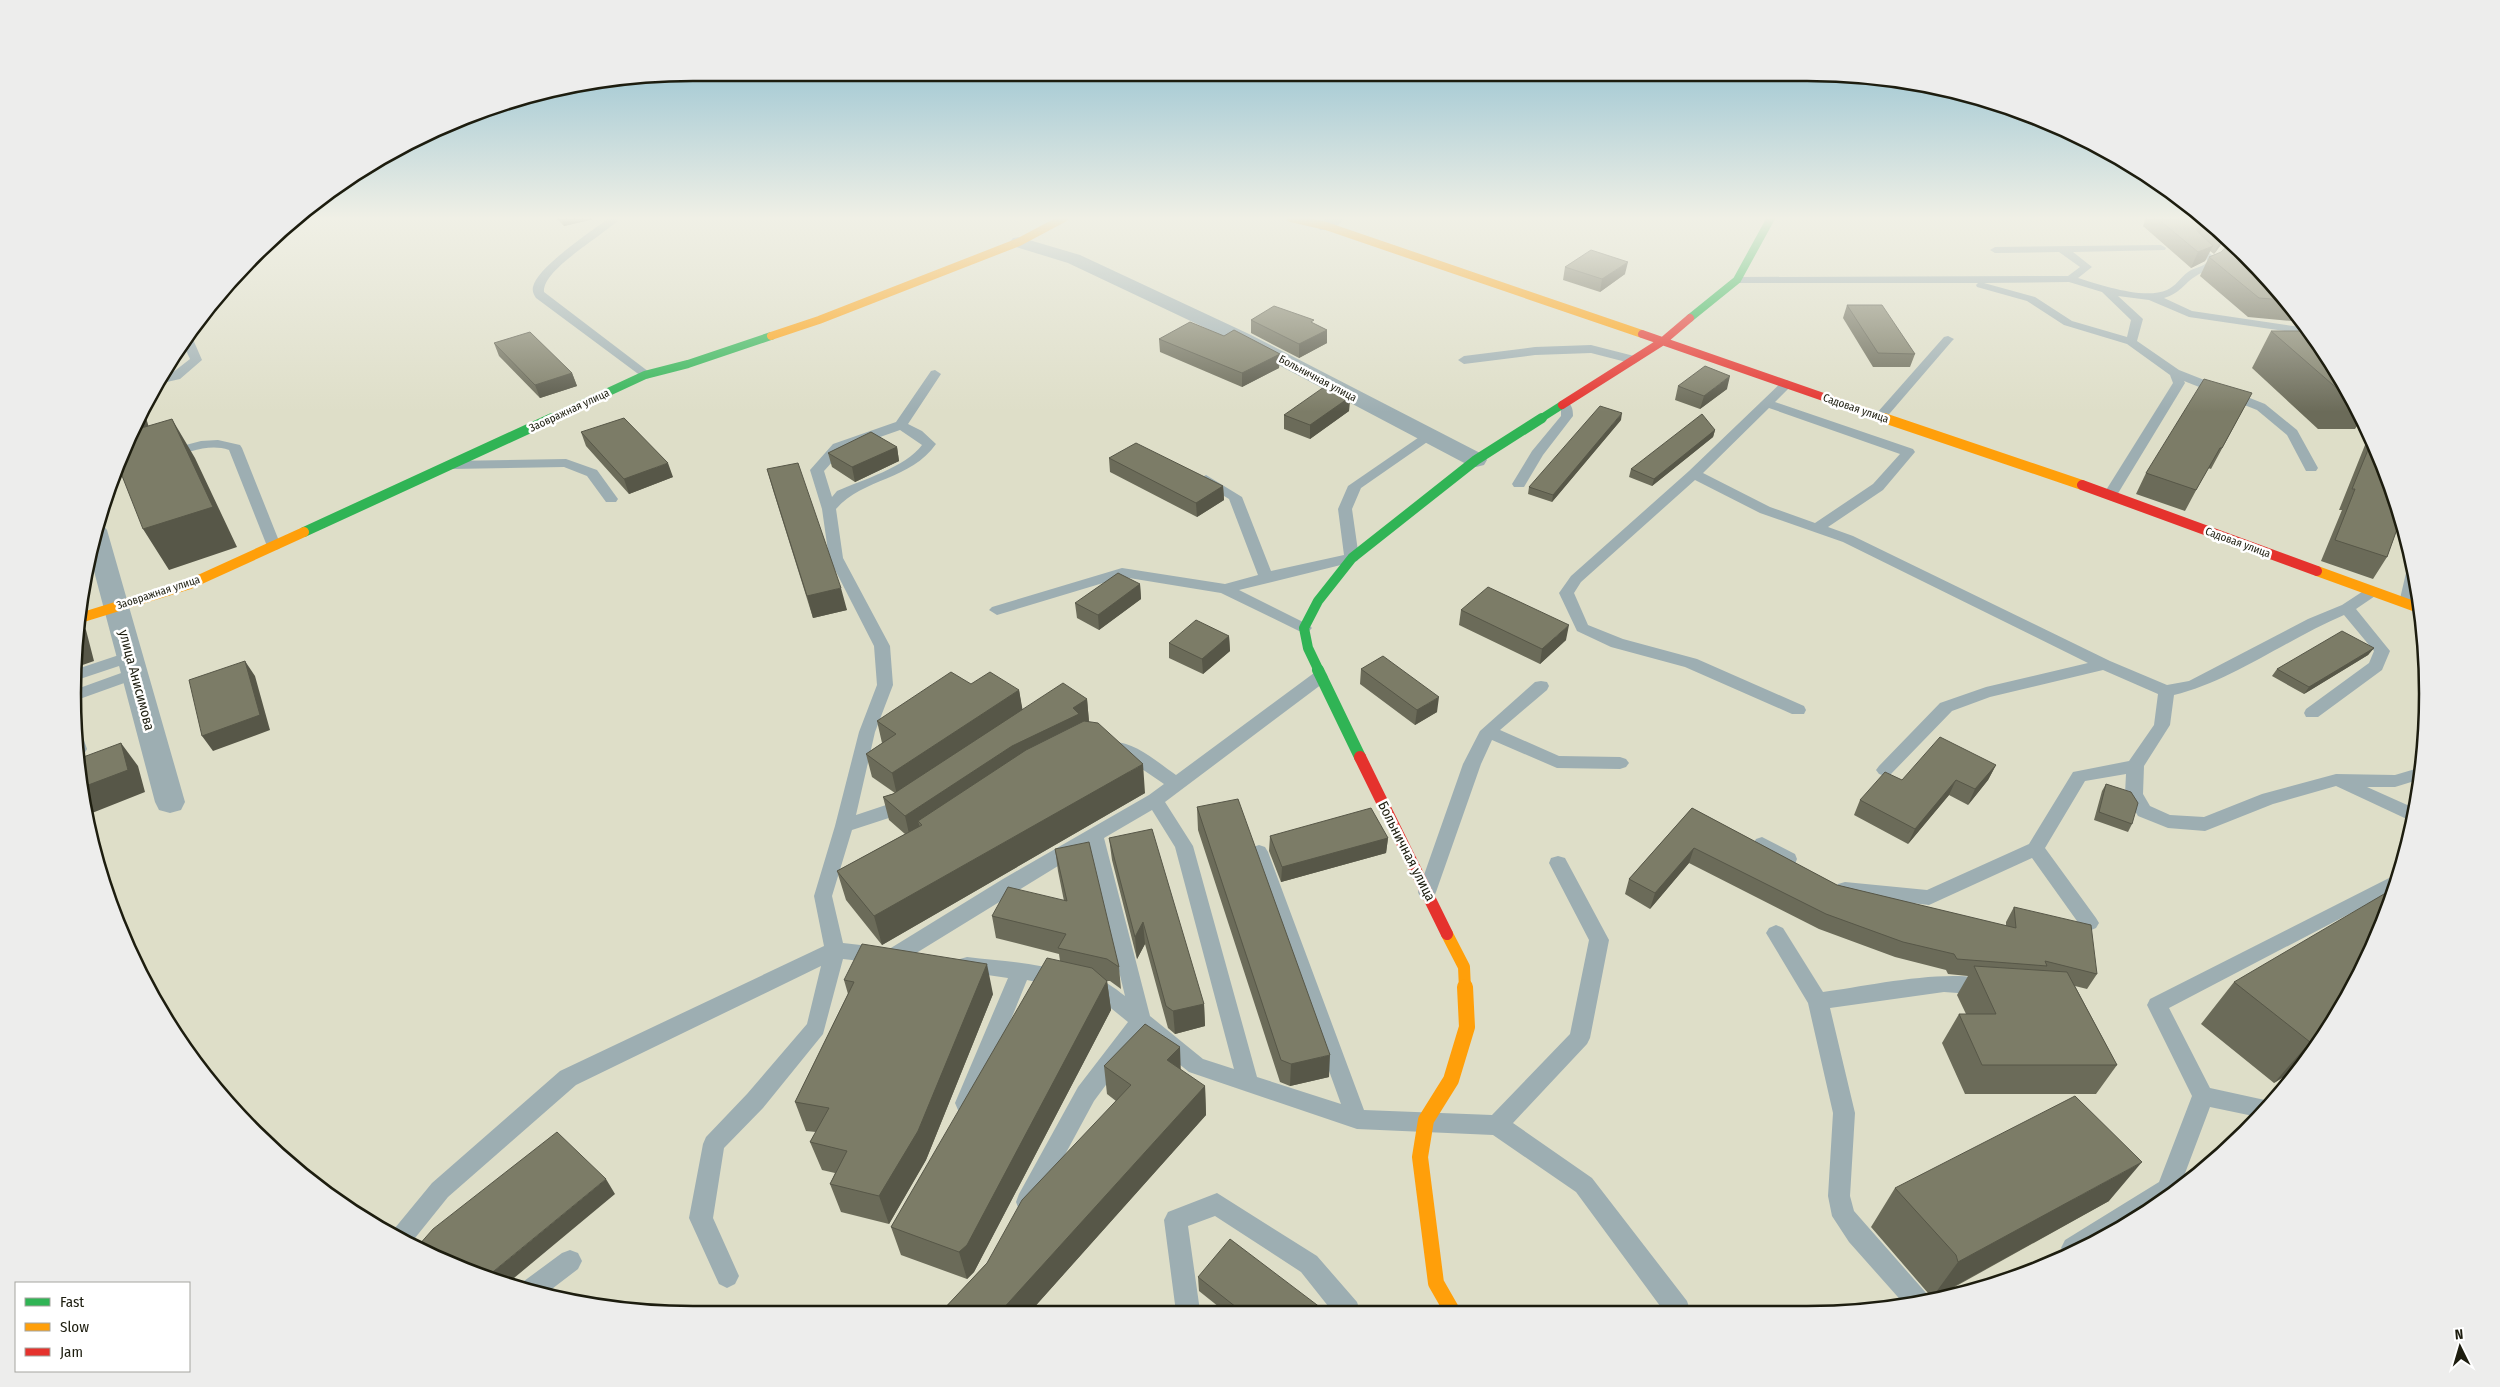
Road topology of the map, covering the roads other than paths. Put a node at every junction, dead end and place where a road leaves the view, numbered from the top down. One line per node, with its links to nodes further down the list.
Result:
1 (541, 283): 20 (lane)
2 (915, 283): 20 (street, Заовражная улица)
3 (1125, 283): 27 (street, Больничная улица)
4 (1500, 283): 13 (street, Садовая улица)
5 (1734, 283): 13 (street)
6 (1973, 283): 14 (lane)
7 (2080, 283): 9 (lane)
8 (2182, 283): 10 (lane)
9 (2106, 290): 10 (lane); 14 (lane)
10 (2150, 296): 11 (lane)
11 (2299, 330)
12 (1948, 339): 25 (lane)
13 (1663, 341): 17 (street); 22 (street, Садовая улица)
14 (2131, 342): 18 (lane)
15 (190, 345): 21 (lane)
16 (1464, 360): 17 (lane)
17 (1634, 360): 24 (street)
18 (2175, 373): 31 (lane); 35 (lane)
19 (935, 374): 26 (lane)
20 (644, 375): 30 (street, Заовражная улица)
21 (168, 378)
22 (1787, 384): 23 (lane); 25 (street, Садовая улица)
23 (1768, 404): 32 (lane); 38 (lane)
24 (1564, 405): 29 (street); 34 (lane)
25 (1880, 417): 35 (street, Садовая улица)
26 (901, 425): 37 (lane); 37 (lane)
27 (1428, 435): 29 (street, Больничная улица); 41 (lane)
28 (152, 459): 40 (lane)
29 (1476, 460): 41 (street)
30 (450, 465): 36 (lane); 40 (street, Заовражная улица)
31 (2311, 468)
32 (1694, 474): 38 (lane); 58 (lane)
33 (1200, 476): 42 (lane)
34 (1519, 484)
35 (2110, 495): 44 (street, Садовая улица)
36 (611, 498)
37 (829, 509): 72 (lane)
38 (1817, 528): 52 (lane)
39 (100, 546): 45 (street, улица Анисимова)
40 (274, 546): 45 (street, Заовражная улица)
41 (1352, 558): 42 (lane); 50 (street)
42 (1266, 577): 43 (lane)
43 (1226, 589): 48 (lane); 50 (lane)
44 (2373, 591): 46 (street, Садовая улица); 47 (lane)
45 (117, 605): 49 (street, Заовражная улица); 51 (street, улица Анисимова)
46 (2413, 606)
47 (2347, 608): 56 (lane); 59 (lane)
48 (997, 610)
49 (86, 616)
50 (1304, 628): 54 (street, Больничная улица)
51 (133, 665): 53 (lane); 57 (lane); 70 (street, улица Анисимова)
52 (2104, 665): 56 (lane); 64 (lane)
53 (82, 675)
54 (1320, 676): 67 (lane); 82 (street, Больничная улица)
55 (1541, 686): 60 (lane)
56 (2166, 690): 63 (lane)
57 (81, 692)
58 (1798, 710)
59 (2312, 713)
60 (1488, 731): 62 (lane); 82 (lane)
61 (1095, 744): 67 (lane)
62 (1620, 763)
63 (2135, 766): 66 (lane); 75 (lane)
64 (1885, 770)
65 (2414, 776): 66 (lane)
66 (2336, 780): 71 (lane)
67 (1177, 784): 69 (lane)
68 (916, 794): 72 (lane)
69 (1155, 800): 73 (lane); 94 (lane)
70 (170, 802)
71 (2407, 812)
72 (844, 826): 83 (lane)
73 (1095, 836): 87 (lane); 93 (lane)
74 (1762, 844): 78 (lane)
75 (2035, 849): 79 (lane); 84 (lane)
76 (1259, 852): 97 (lane)
77 (1558, 864): 100 (lane)
78 (1801, 867)
79 (1825, 880)
80 (848, 882): 83 (lane)
81 (2387, 886): 95 (lane)
82 (1428, 892): 98 (street, Больничная улица)
83 (823, 896): 86 (lane)
84 (2089, 923)
85 (1776, 933): 92 (lane)
86 (835, 950): 87 (lane); 105 (lane); 107 (lane)
87 (893, 957): 88 (lane)
88 (923, 960)
89 (952, 964): 90 (lane)
90 (1021, 971): 93 (lane); 99 (lane)
91 (2002, 988): 92 (lane)
92 (1818, 1001): 109 (lane)
93 (1141, 1021): 94 (lane); 103 (lane)
94 (1248, 1083): 97 (lane)
95 (2203, 1096): 96 (lane); 101 (lane)
96 (2257, 1107)
97 (1357, 1119): 98 (lane)
98 (1426, 1120): 100 (lane); 112 (street, Больничная улица)
99 (958, 1122)
100 (1497, 1125): 113 (lane)
101 (2169, 1187)
102 (2154, 1197): 104 (lane)
103 (1016, 1222)
104 (2104, 1229)
105 (404, 1233)
106 (570, 1261): 108 (lane)
107 (727, 1276)
108 (537, 1285)
109 (1913, 1296)
110 (1187, 1306): 111 (lane)
111 (1344, 1306)
112 (1449, 1306)
113 (1675, 1306)

